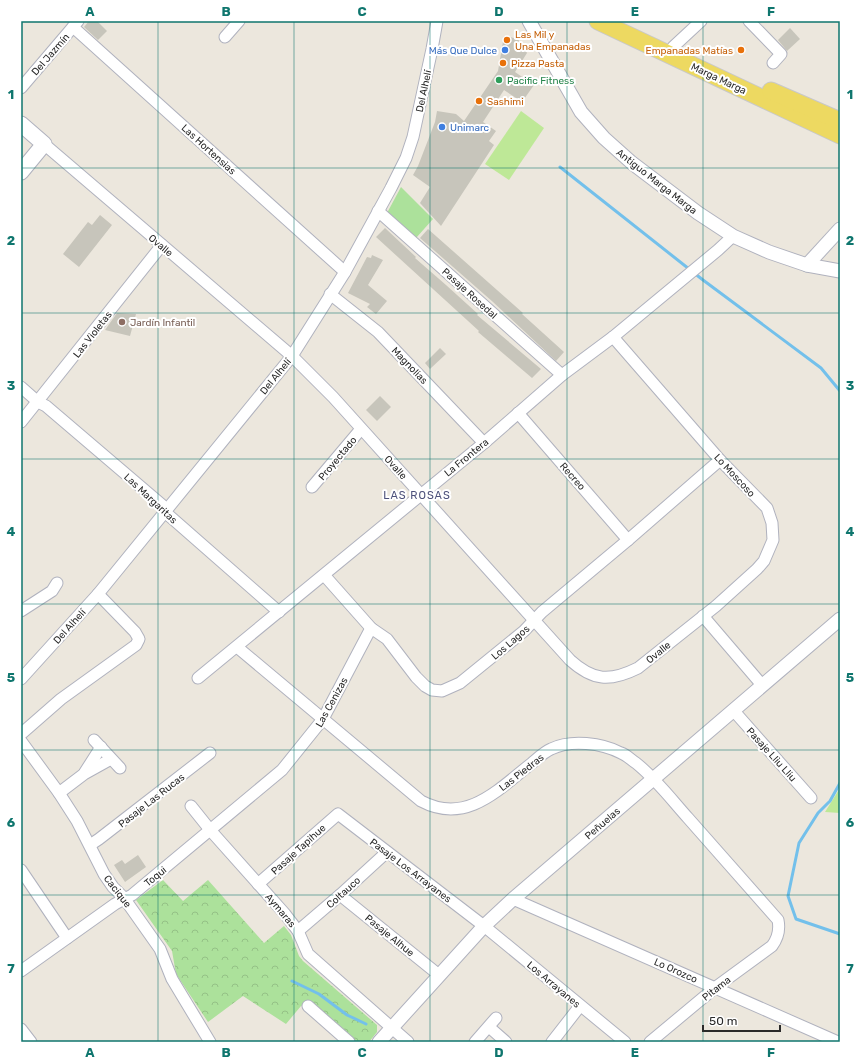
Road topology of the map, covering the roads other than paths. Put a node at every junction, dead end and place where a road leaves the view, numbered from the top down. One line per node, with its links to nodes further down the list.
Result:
1 (239, 21): 9 (street)
2 (437, 21): 18 (street, Del Alhelí)
3 (530, 21): 20 (street, Antiguo Marga Marga)
4 (598, 21): 15 (main road, Marga Marga)
5 (618, 21): 10 (main road, Marga Marga)
6 (701, 21): 10 (street)
7 (749, 21): 11 (street)
8 (76, 24): 12 (street, Del Jazmín); 24 (street, Las Hortensias)
9 (225, 37)
10 (673, 47): 13 (main road, Marga Marga)
11 (773, 63)
12 (21, 88)
13 (840, 121)
14 (21, 124): 16 (main road, Ovalle)
15 (840, 135)
16 (44, 144): 17 (main road); 21 (street, Ovalle)
17 (21, 172)
18 (378, 211): 24 (street, Del Alhelí); 28 (street, Pasaje Rosedal)
19 (840, 229): 22 (street)
20 (733, 236): 22 (street, Antiguo Marga Marga); 26 (street, La Frontera)
21 (162, 245): 27 (street, Ovalle); 30 (street, Las Violetas)
22 (807, 265): 23 (street, Antiguo Marga Marga)
23 (840, 271)
24 (345, 272): 25 (street, Del Alhelí)
25 (330, 294): 27 (street, Del Alhelí); 34 (street, Magnolias)
26 (613, 337): 28 (street, La Frontera); 35 (street, Lo Moscoso)
27 (292, 356): 33 (street, Ovalle); 38 (street, Del Alhelí)
28 (562, 375): 31 (street, La Frontera)
29 (21, 387): 30 (street, Las Margaritas)
30 (38, 402): 32 (street, Las Violetas); 38 (street, Las Margaritas)
31 (518, 413): 34 (street, La Frontera); 39 (street, Recreo)
32 (21, 422)
33 (361, 429): 36 (street, Proyectado); 37 (street, Ovalle)
34 (484, 443): 37 (street, La Frontera)
35 (720, 460): 39 (street, Los Lagos); 45 (street, Lo Moscoso)
36 (312, 487)
37 (421, 494): 40 (street, La Frontera); 47 (street, Ovalle)
38 (165, 512): 42 (street, Del Alhelí); 44 (street, Las Margaritas)
39 (628, 540): 47 (street, Los Lagos)
40 (324, 575): 44 (street, La Frontera); 48 (street, Los Lagos)
41 (57, 583): 43 (street)
42 (98, 594): 51 (street, Del Alhelí); 55 (street)
43 (21, 611)
44 (279, 612): 49 (street, La Frontera)
45 (703, 616): 47 (street, Ovalle); 52 (street)
46 (840, 619): 52 (street, Peñuelas)
47 (534, 621): 48 (street, Los Lagos)
48 (371, 628): 54 (street, Las Cenizas)
49 (237, 647): 50 (street, La Frontera); 54 (street, Las Piedras)
50 (198, 678)
51 (21, 679)
52 (762, 685): 53 (street, Peñuelas)
53 (733, 710): 62 (street, Peñuelas); 64 (street, Pasaje Lliu Lliu)
54 (323, 720): 60 (street, Las Cenizas); 62 (street, Las Piedras)
55 (21, 734)
56 (21, 741): 63 (street, Cacique)
57 (210, 753): 68 (street, Pasaje Las Rucas)
58 (111, 759): 59 (street); 61 (street); 61 (street)
59 (120, 768)
60 (282, 770): 67 (street, Toqui)
61 (84, 774): 63 (street)
62 (653, 778): 74 (street, Peñuelas); 77 (street, Las Piedras)
63 (59, 793): 68 (street, Cacique)
64 (811, 798)
65 (191, 806): 67 (street, Aymaras)
66 (338, 814): 69 (street, Pasaje Los Arrayanes); 71 (street, Pasaje Tapihue)
67 (211, 831): 71 (street, Aymaras); 73 (street, Toqui)
68 (90, 845): 73 (street, Cacique)
69 (387, 852): 72 (street, Coltauco); 75 (street, Pasaje Los Arrayanes)
70 (21, 869): 78 (street)
71 (258, 884): 76 (street, Aymaras)
72 (340, 895): 76 (street, Coltauco); 80 (street, Pasaje Alhue)
73 (124, 898): 78 (street, Toqui); 87 (street, Cacique)
74 (513, 899): 75 (street, Peñuelas); 81 (street, Lo Orozco)
75 (484, 926): 80 (street, Peñuelas); 83 (street, Los Arrayanes)
76 (298, 931): 84 (street, Aymaras)
77 (779, 933): 81 (street, Pitama)
78 (67, 938): 79 (street, Toqui)
79 (21, 971)
80 (439, 975): 84 (street, Peñuelas)
81 (716, 988): 95 (street, Pitama); 96 (street, Lo Orozco)
82 (308, 1006): 88 (street)
83 (580, 1006): 93 (street); 94 (street, Los Arrayanes)
84 (392, 1028): 89 (street, Peñuelas); 90 (street, Aymaras)
85 (21, 1029): 86 (street)
86 (30, 1042)
87 (210, 1042)
88 (349, 1042)
89 (379, 1042)
90 (408, 1042)
91 (475, 1042): 92 (street)
92 (506, 1042)
93 (552, 1042)
94 (625, 1042)
95 (650, 1042)
96 (838, 1042)

